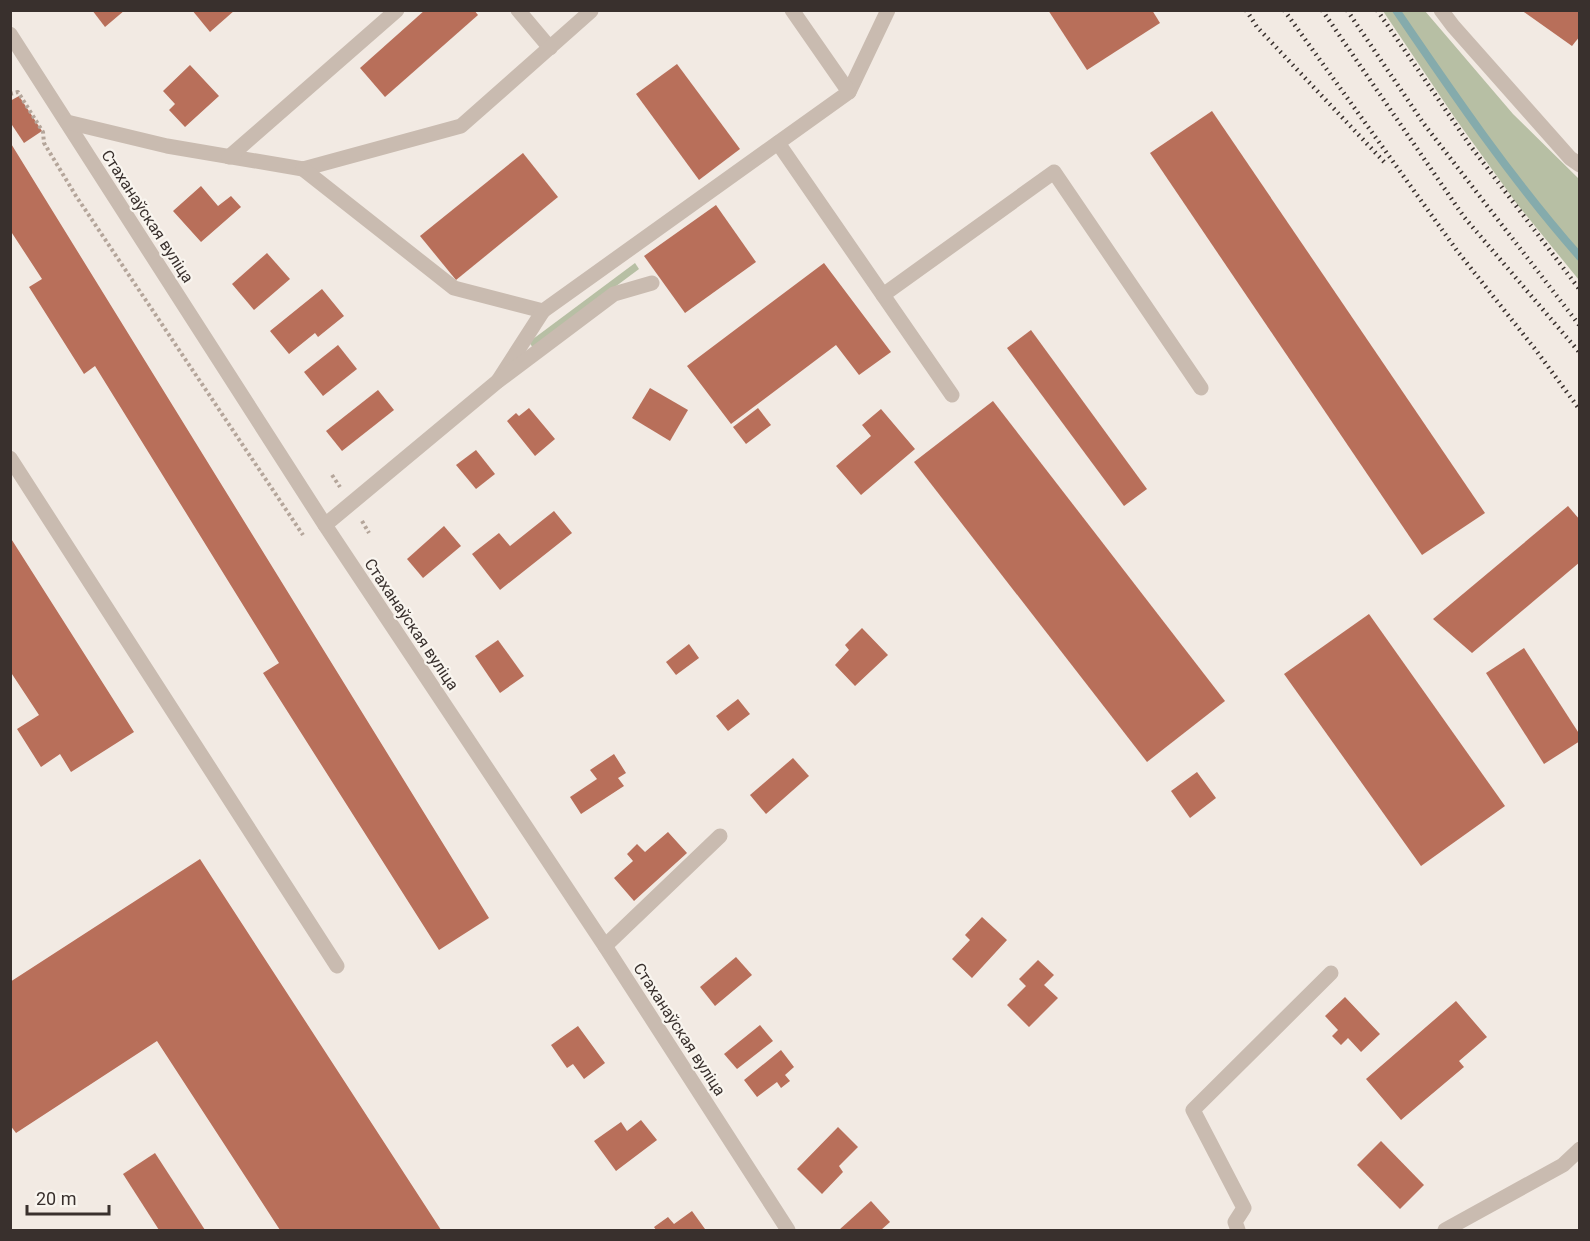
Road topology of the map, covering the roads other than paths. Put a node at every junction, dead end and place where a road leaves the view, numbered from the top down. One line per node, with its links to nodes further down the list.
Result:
1 (397, 10): 12 (street)
2 (518, 10): 8 (street)
3 (792, 10): 9 (street)
4 (888, 10): 9 (street)
5 (1441, 10): 13 (street)
6 (591, 11): 8 (street)
7 (10, 34): 10 (street, Стаханаўская вуліца)
8 (550, 48): 14 (street)
9 (849, 92): 11 (street)
10 (67, 122): 12 (street); 22 (street, Стаханаўская вуліца)
11 (778, 143): 16 (street); 17 (street)
12 (229, 156): 14 (street)
13 (1580, 165)
14 (303, 169): 17 (street)
15 (652, 283): 18 (street)
16 (883, 295): 19 (street); 20 (street)
17 (543, 311): 18 (street)
18 (498, 381): 22 (street)
19 (1201, 388)
20 (952, 395)
21 (10, 458): 25 (street)
22 (325, 525): 24 (street, Стаханаўская вуліца)
23 (720, 836): 24 (street)
24 (605, 946): 28 (street, Стаханаўская вуліца)
25 (337, 966)
26 (1331, 973): 29 (street)
27 (1580, 1149): 30 (street)
28 (788, 1230)
29 (1238, 1230)
30 (1445, 1230)

